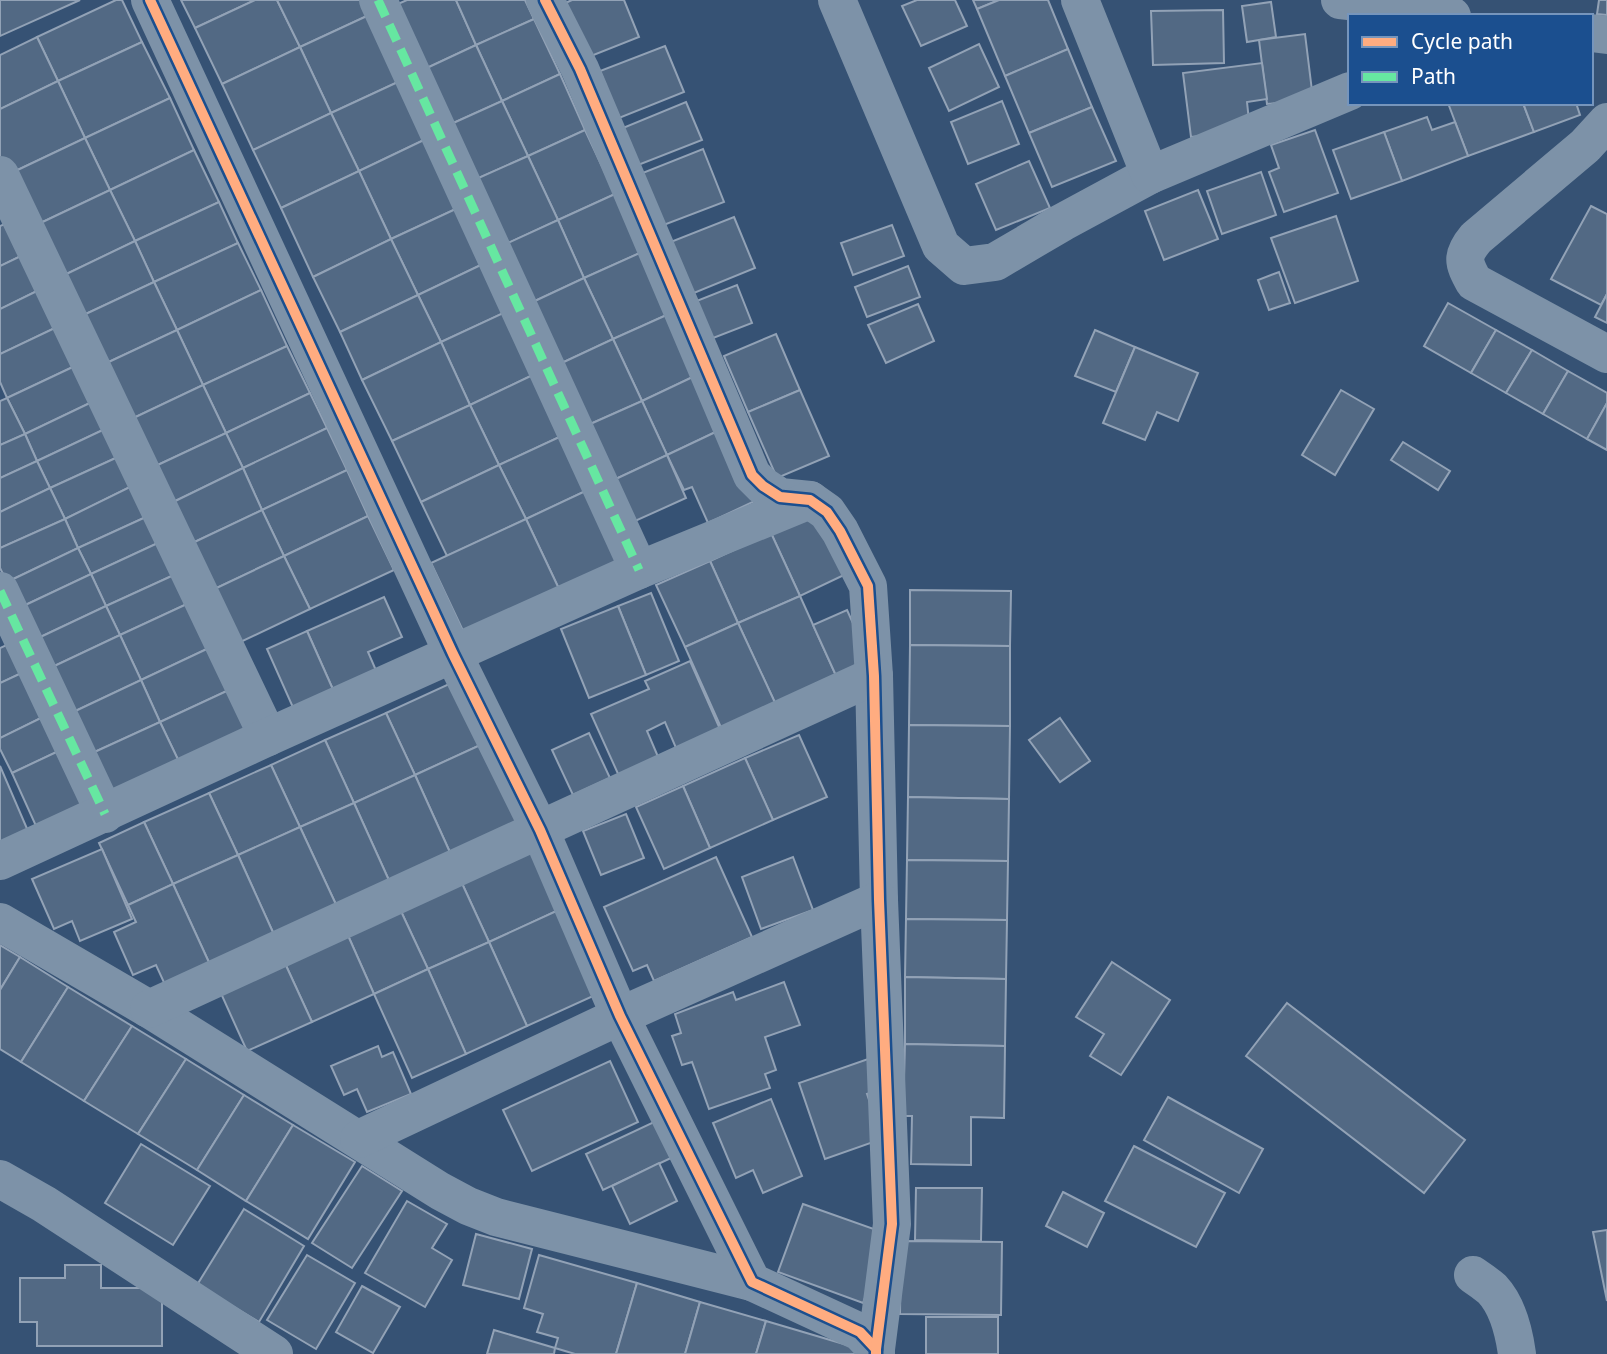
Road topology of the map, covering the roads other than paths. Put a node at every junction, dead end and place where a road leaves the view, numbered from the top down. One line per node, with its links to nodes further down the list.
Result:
1 (150, 0): 16 (street)
2 (378, 0): 14 (street)
3 (545, 0): 13 (street)
4 (837, 0): 11 (street)
5 (1080, 0): 11 (street)
6 (1340, 0): 7 (street)
7 (1440, 14)
8 (1348, 92): 11 (street)
9 (1607, 122): 12 (street)
10 (0, 175): 18 (street)
11 (1150, 175)
12 (1607, 354)
13 (810, 500): 14 (street); 17 (street)
14 (639, 570): 16 (street)
15 (0, 591): 19 (street)
16 (453, 654): 18 (street); 20 (street)
17 (874, 676): 20 (street); 22 (street)
18 (268, 737): 19 (street)
19 (105, 814): 21 (street)
20 (540, 830): 24 (street); 25 (street)
21 (0, 861)
22 (878, 900): 25 (street); 30 (street)
23 (0, 922): 24 (street)
24 (149, 1009): 26 (street)
25 (620, 1016): 26 (street); 29 (street)
26 (359, 1139): 29 (street)
27 (0, 1179): 31 (street)
28 (1473, 1275): 32 (street)
29 (752, 1282): 30 (street)
30 (876, 1352)
31 (274, 1354)
32 (1517, 1354)

